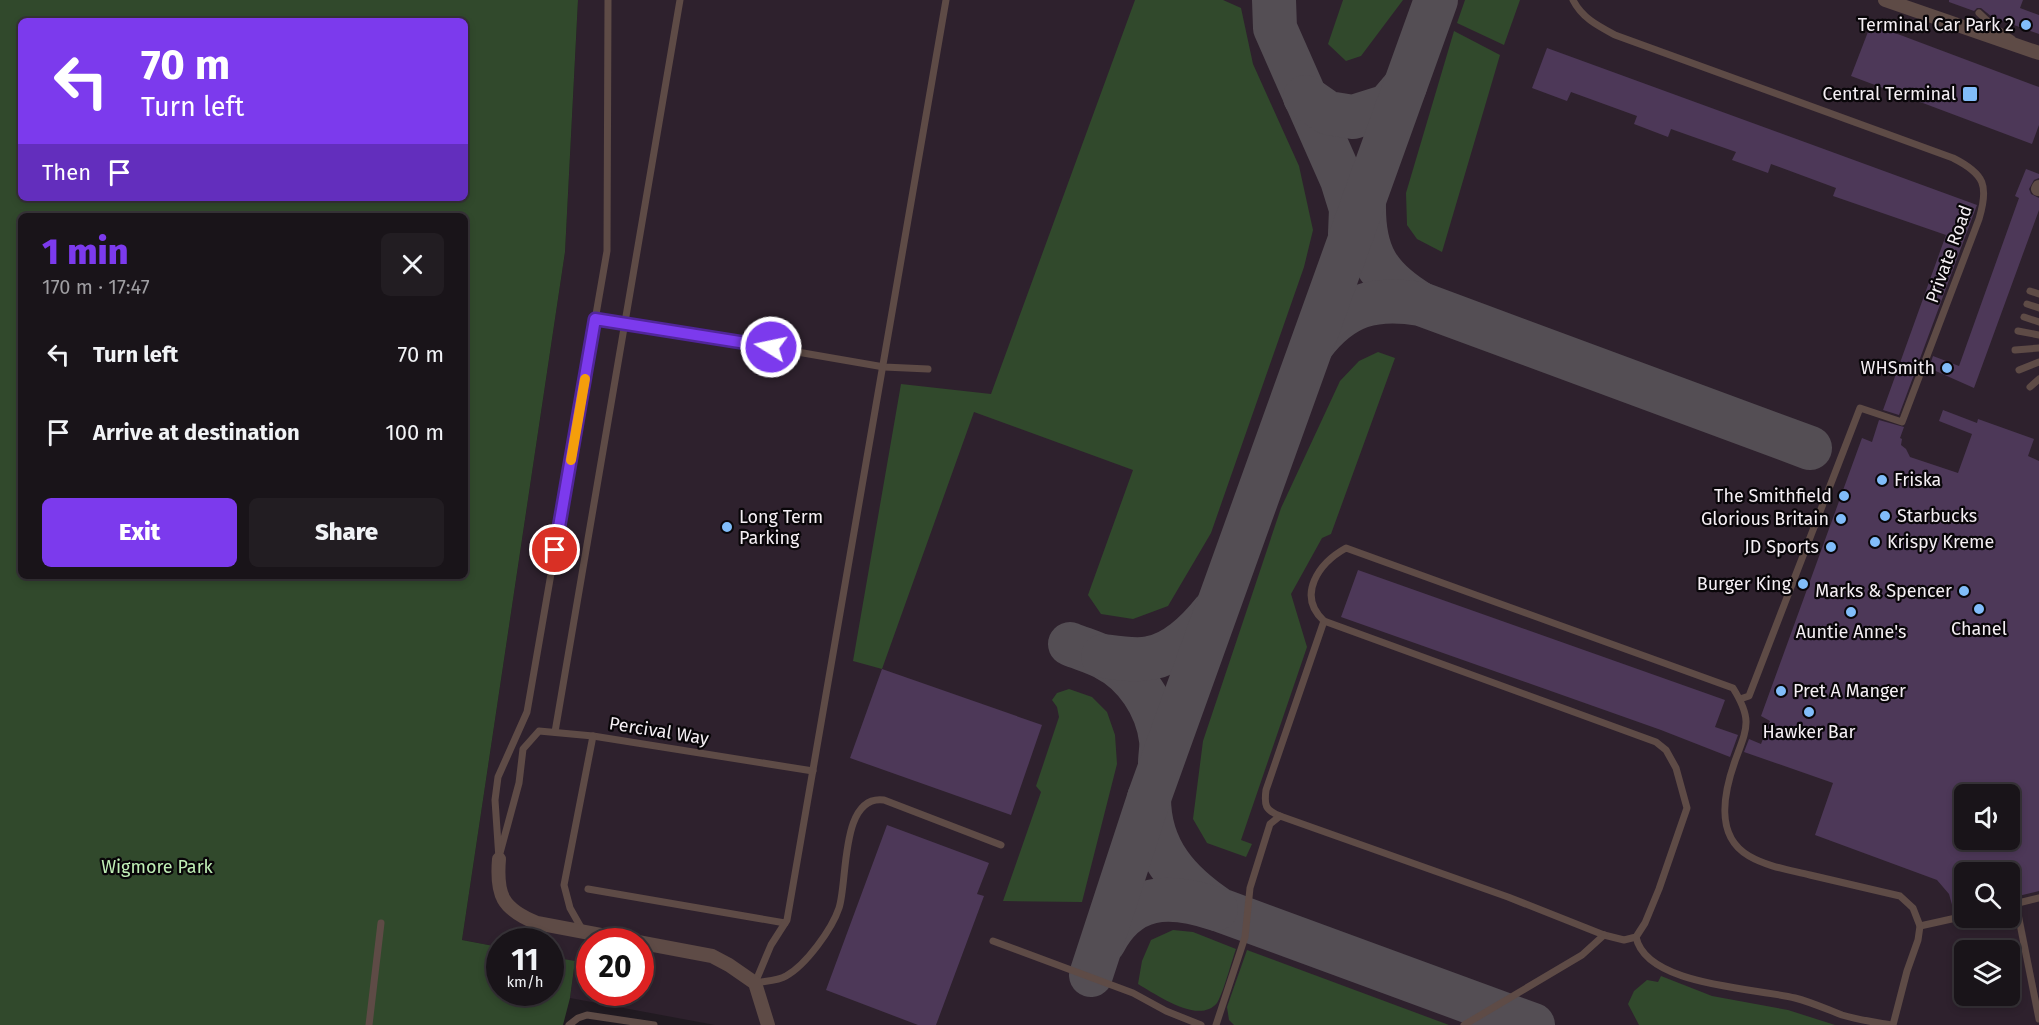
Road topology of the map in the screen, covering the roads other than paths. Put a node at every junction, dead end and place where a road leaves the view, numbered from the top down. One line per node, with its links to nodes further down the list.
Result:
1 (608, 0): 13 (lane)
2 (680, 0): 15 (lane)
3 (946, 0): 21 (lane)
4 (1573, 0): 27 (lane, Private Road)
5 (1885, 0): 7 (street)
6 (1979, 13): 7 (lane)
7 (2034, 52)
8 (2030, 291): 9 (lane)
9 (2039, 294)
10 (2027, 304): 11 (lane)
11 (2039, 308)
12 (2024, 317): 14 (lane)
13 (595, 319): 15 (lane); 33 (lane)
14 (2039, 322)
15 (624, 323): 21 (lane); 28 (lane)
16 (2018, 331): 17 (lane)
17 (2039, 335)
18 (2039, 348): 19 (lane)
19 (2015, 350)
20 (2039, 362): 23 (lane)
21 (884, 367): 22 (lane); 30 (lane)
22 (928, 369)
23 (2019, 370)
24 (2039, 379): 25 (lane)
25 (2030, 387)
26 (1324, 621): 27 (lane); 31 (lane); 45 (lane)
27 (1740, 699): 40 (lane)
28 (555, 732): 29 (lane); 33 (lane)
29 (592, 736): 30 (lane, Percival Way); 41 (lane, Percival Way)
30 (813, 771): 39 (lane)
31 (1280, 816): 44 (lane); 55 (lane)
32 (1001, 845): 48 (lane)
33 (499, 858): 43 (street)
34 (588, 889): 39 (lane)
35 (2039, 898): 36 (lane)
36 (2020, 902)
37 (1954, 918): 40 (lane)
38 (381, 922): 50 (lane)
39 (785, 922): 48 (lane)
40 (1920, 926): 57 (lane)
41 (581, 928)
42 (2018, 928): 49 (lane)
43 (576, 930)
44 (1604, 935): 45 (lane); 56 (lane)
45 (1636, 937): 57 (lane)
46 (993, 941): 54 (lane)
47 (654, 945): 48 (street)
48 (755, 983): 53 (street)
49 (2039, 1019)
50 (369, 1025)
51 (569, 1025): 52 (lane)
52 (654, 1025)
53 (768, 1025)
54 (1201, 1025)
55 (1216, 1025)
56 (1464, 1025)
57 (1892, 1025)

